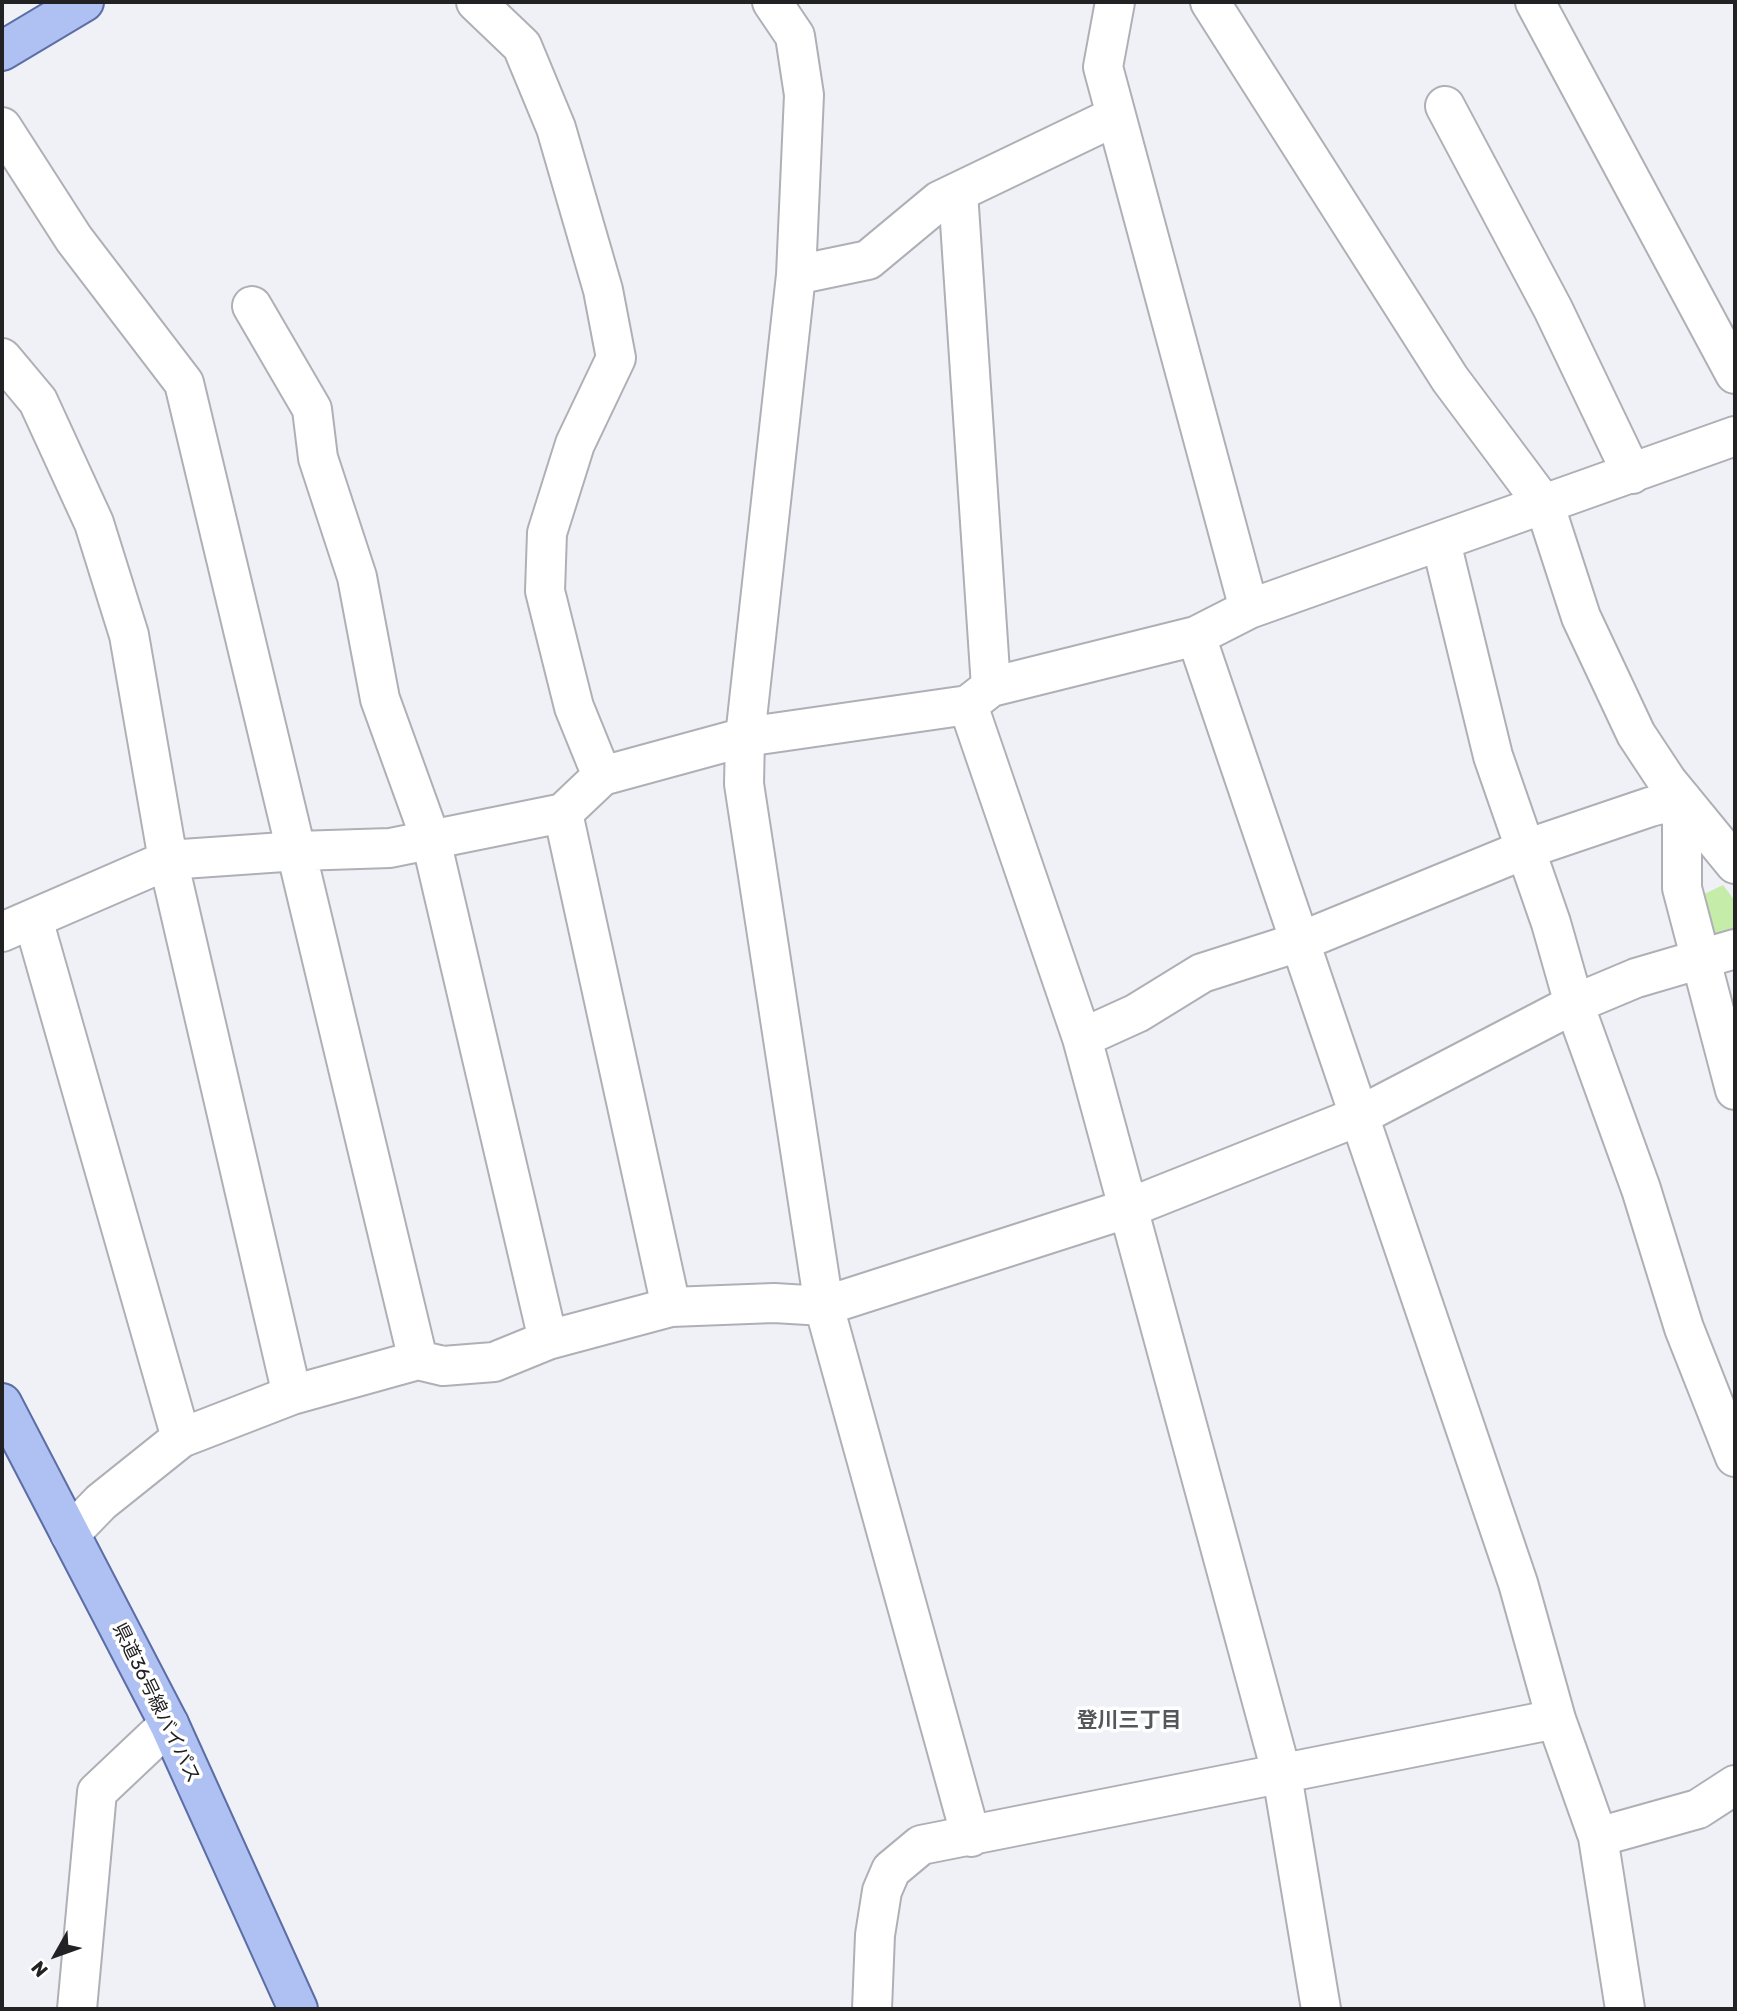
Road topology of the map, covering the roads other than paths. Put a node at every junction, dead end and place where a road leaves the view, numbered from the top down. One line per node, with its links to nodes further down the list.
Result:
1 (84, 2): 7 (main road)
2 (475, 2): 24 (street)
3 (772, 2): 12 (street)
4 (1115, 2): 9 (street)
5 (1210, 2): 18 (street)
6 (1535, 2): 15 (street)
7 (2, 51)
8 (1445, 106): 17 (street)
9 (1116, 116): 11 (street); 20 (street)
10 (2, 127): 29 (street)
11 (958, 192): 12 (street); 22 (street)
12 (796, 275): 23 (street)
13 (252, 306): 27 (street)
14 (2, 358): 30 (street)
15 (1735, 374)
16 (1735, 436): 17 (street)
17 (1632, 474): 18 (street)
18 (1545, 506): 19 (street); 25 (street)
19 (1441, 542): 20 (street); 28 (street)
20 (1249, 609): 21 (street)
21 (1196, 636): 22 (street); 33 (street)
22 (979, 696): 23 (street); 36 (street)
23 (745, 737): 24 (street); 40 (street)
24 (602, 776): 26 (street)
25 (1682, 799): 28 (street); 31 (street); 34 (street)
26 (563, 813): 27 (street); 41 (street)
27 (431, 840): 29 (street); 42 (street)
28 (1526, 849): 33 (street); 35 (street)
29 (298, 851): 30 (street); 43 (street)
30 (168, 860): 32 (street); 44 (street)
31 (1735, 864)
32 (17, 925): 46 (street)
33 (1299, 942): 36 (street); 38 (street)
34 (1717, 954): 35 (street); 37 (street)
35 (1574, 1004): 38 (street); 47 (street)
36 (1082, 1038): 39 (street)
37 (1735, 1090)
38 (1357, 1117): 39 (street); 49 (street)
39 (1126, 1209): 40 (street); 51 (street)
40 (824, 1306): 41 (street); 53 (street)
41 (671, 1307): 42 (street)
42 (548, 1340): 43 (street)
43 (418, 1360): 44 (street)
44 (292, 1395): 46 (street)
45 (2, 1403): 48 (main road, 県道36号線バイパス)
46 (181, 1438): 48 (street)
47 (1735, 1457)
48 (70, 1534): 50 (main road, 県道36号線バイパス)
49 (1556, 1719): 51 (street); 54 (street)
50 (169, 1724): 55 (street); 56 (main road, 県道36号線バイパス)
51 (1282, 1775): 53 (street); 58 (street)
52 (1735, 1785): 54 (street)
53 (971, 1837): 57 (street)
54 (1598, 1837): 59 (street)
55 (77, 2009)
56 (298, 2009)
57 (872, 2009)
58 (1321, 2009)
59 (1625, 2009)

